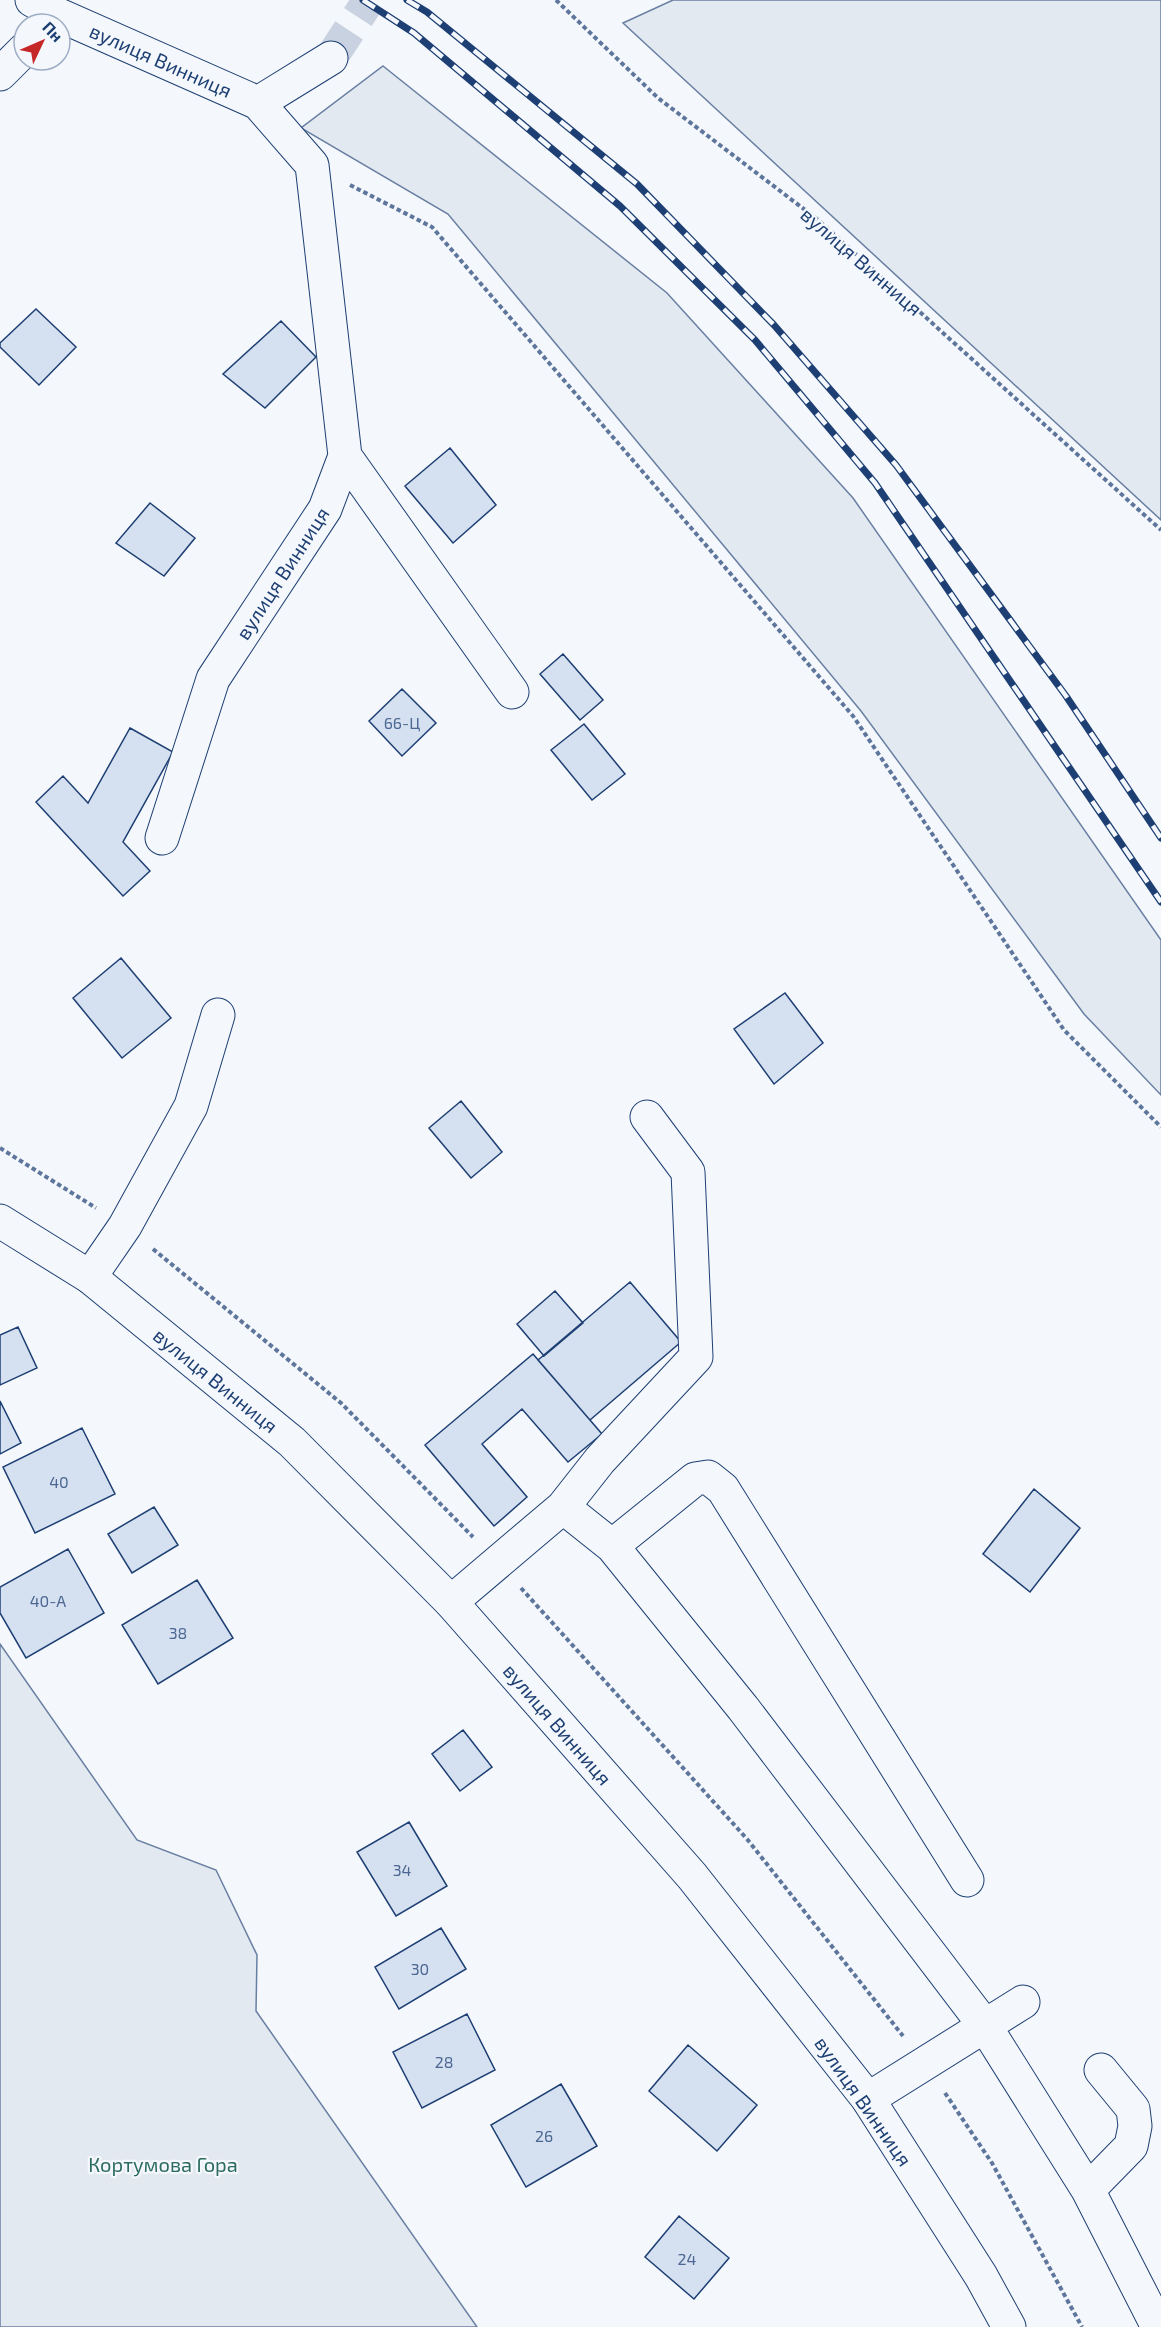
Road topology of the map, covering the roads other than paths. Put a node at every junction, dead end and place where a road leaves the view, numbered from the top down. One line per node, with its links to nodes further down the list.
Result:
1 (72, 24): 5 (main road, вулиця Винниця)
2 (331, 58): 5 (main road)
3 (12, 62): 4 (main road)
4 (0, 74)
5 (258, 103): 6 (main road, вулиця Винниця)
6 (345, 456): 7 (main road); 8 (main road, вулиця Винниця)
7 (512, 692)
8 (162, 838)
9 (218, 1015): 12 (main road)
10 (647, 1117): 13 (main road)
11 (0, 1221): 12 (main road, вулиця Винниця)
12 (90, 1277): 15 (main road, вулиця Винниця)
13 (563, 1507): 14 (main road); 15 (main road)
14 (612, 1546): 16 (main road); 18 (main road)
15 (451, 1602): 20 (main road, вулиця Винниця)
16 (967, 1880)
17 (1023, 2002): 18 (main road)
18 (985, 2026): 20 (main road); 21 (main road)
19 (1101, 2070): 21 (main road)
20 (868, 2098): 23 (main road, вулиця Винниця)
21 (1088, 2190): 22 (main road)
22 (1157, 2314)
23 (1008, 2327)

